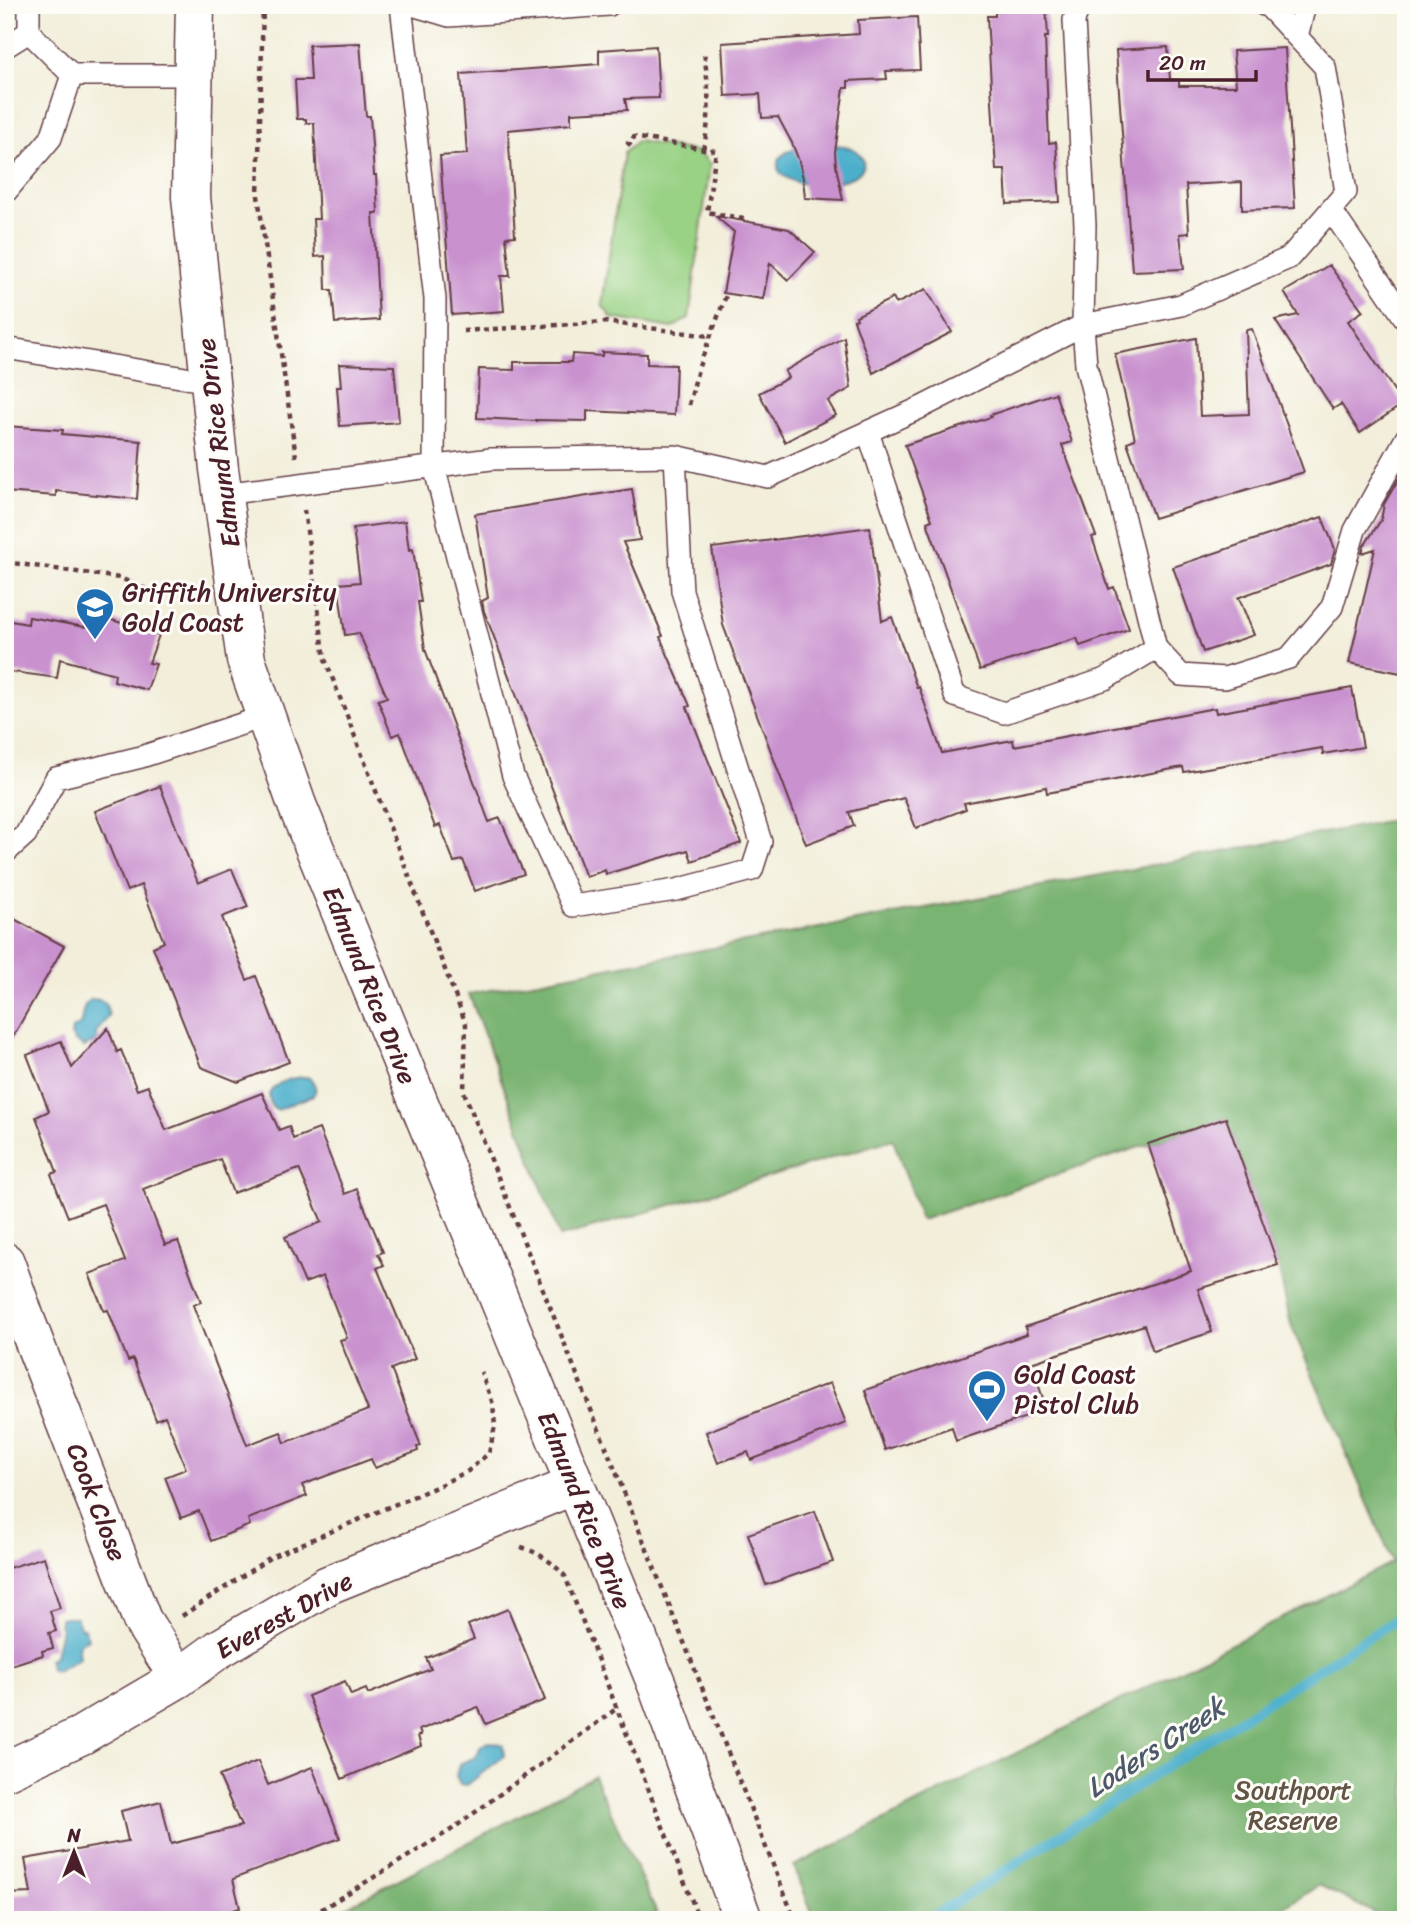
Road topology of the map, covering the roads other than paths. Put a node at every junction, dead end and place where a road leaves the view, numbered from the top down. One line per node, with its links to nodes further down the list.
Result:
1 (29, 5): 9 (lane)
2 (195, 5): 13 (street, Edmund Rice Drive)
3 (401, 5): 23 (lane)
4 (412, 5): 5 (lane)
5 (609, 5)
6 (1080, 5): 17 (lane)
7 (1264, 5): 10 (lane)
8 (1305, 5): 10 (lane)
9 (29, 33): 11 (lane); 12 (lane)
10 (1297, 37): 15 (lane)
11 (5, 47)
12 (72, 75): 13 (lane); 14 (lane)
13 (194, 75): 19 (street, Edmund Rice Drive)
14 (5, 193)
15 (1331, 210): 16 (lane); 17 (lane)
16 (1406, 320)
17 (1083, 325): 20 (lane); 25 (lane)
18 (5, 348): 19 (lane)
19 (210, 382): 24 (street, Edmund Rice Drive)
20 (868, 432): 22 (lane); 25 (lane)
21 (1406, 438): 25 (lane)
22 (675, 456): 23 (lane); 23 (lane)
23 (434, 466): 24 (lane)
24 (223, 495): 26 (street, Edmund Rice Drive)
25 (1156, 648)
26 (266, 716): 27 (lane); 30 (street, Edmund Rice Drive)
27 (5, 853)
28 (5, 1262): 29 (street, Cook Close)
29 (16, 1318): 31 (street, Cook Close)
30 (575, 1485): 31 (street, Everest Drive); 33 (street, Edmund Rice Drive)
31 (179, 1678): 32 (street, Everest Drive)
32 (5, 1771)
33 (743, 1920)

